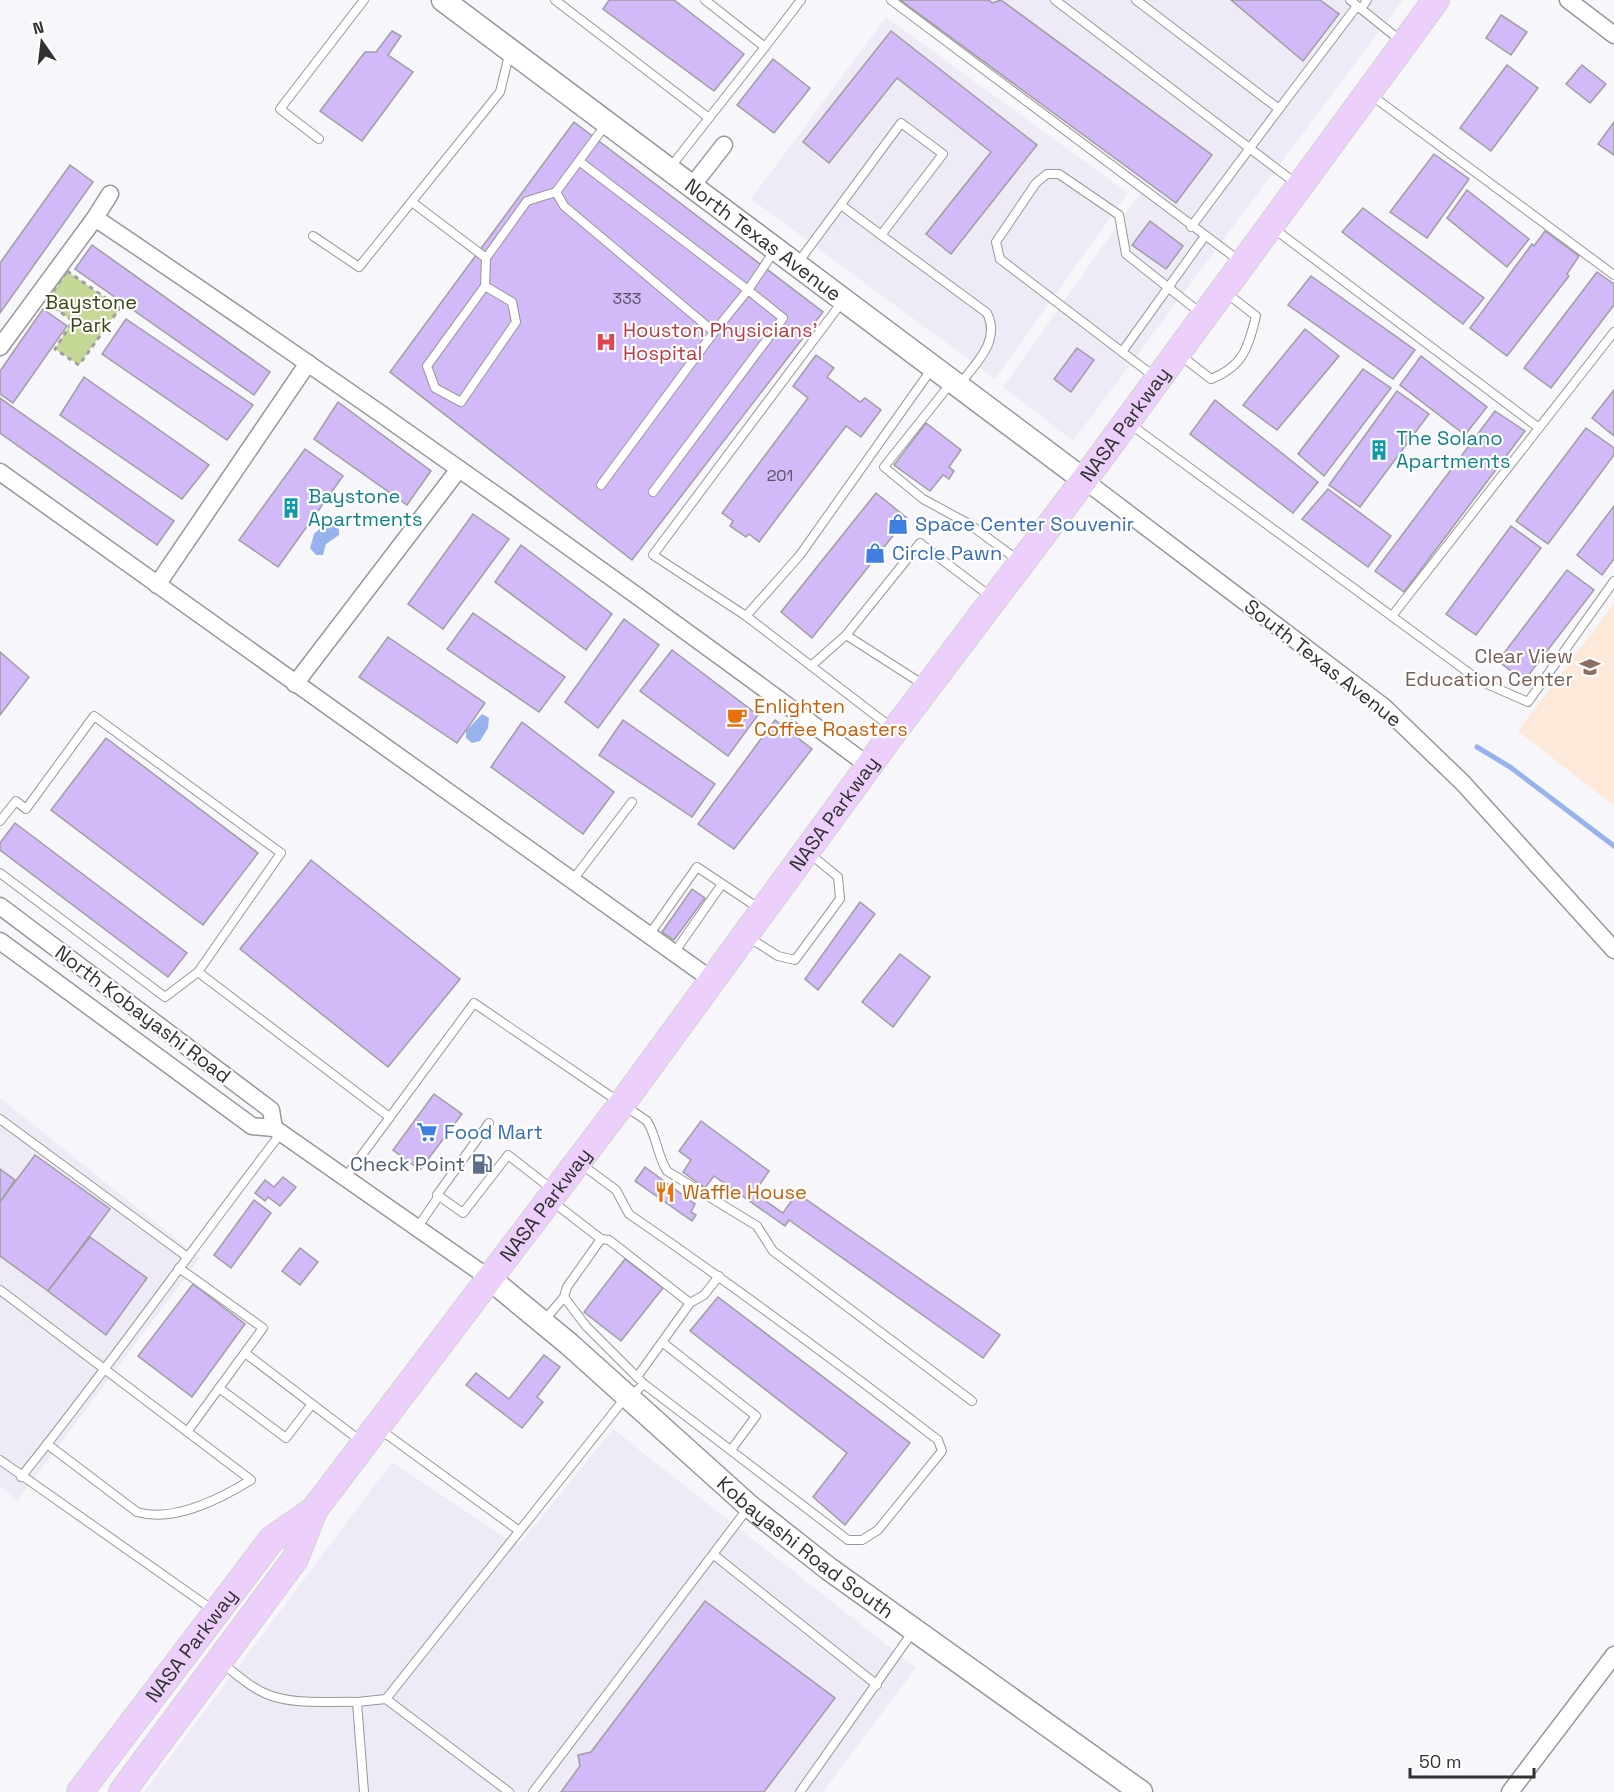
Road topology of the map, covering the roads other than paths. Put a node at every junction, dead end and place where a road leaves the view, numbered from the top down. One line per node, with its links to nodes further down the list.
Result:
1 (364, 0): 22 (lane)
2 (443, 0): 17 (street, North Texas Avenue)
3 (555, 0): 20 (lane)
4 (705, 0): 16 (lane)
5 (801, 0): 16 (lane)
6 (891, 0): 35 (lane)
7 (1055, 0): 24 (lane)
8 (1136, 0): 19 (lane)
9 (1350, 0): 13 (lane)
10 (1367, 0): 13 (lane)
11 (1436, 0): 15 (main road, NASA Parkway)
12 (1568, 0): 14 (street)
13 (1359, 8): 15 (lane); 19 (lane)
14 (1614, 35)
15 (1404, 44): 18 (main road, NASA Parkway)
16 (765, 47): 20 (lane)
17 (510, 51): 21 (street, North Texas Avenue); 31 (lane)
18 (1368, 93): 28 (main road, NASA Parkway); 43 (lane)
19 (1279, 109): 24 (lane)
20 (709, 118): 26 (lane)
21 (607, 123): 25 (lane); 26 (street, North Texas Avenue)
22 (319, 139)
23 (724, 145): 27 (street)
24 (1249, 148): 28 (lane); 35 (lane)
25 (579, 160): 29 (lane); 46 (lane)
26 (669, 169): 27 (street, North Texas Avenue)
27 (692, 186): 39 (street, North Texas Avenue)
28 (1299, 186): 34 (main road, NASA Parkway)
29 (556, 192): 40 (lane); 50 (lane)
30 (110, 194): 33 (street)
31 (412, 202): 37 (lane); 40 (lane)
32 (841, 205): 36 (lane); 36 (lane); 42 (lane)
33 (95, 218): 52 (street); 55 (street)
34 (1270, 226): 41 (main road, NASA Parkway); 60 (lane)
35 (1191, 227): 38 (lane)
36 (881, 235): 58 (lane)
37 (313, 236)
38 (1205, 236): 41 (lane); 45 (lane)
39 (776, 249): 42 (street, North Texas Avenue); 46 (lane)
40 (486, 258): 44 (lane)
41 (1243, 263): 47 (main road, NASA Parkway)
42 (796, 265): 48 (street, North Texas Avenue)
43 (1614, 275)
44 (485, 286): 44 (lane)
45 (1168, 287): 49 (lane); 53 (lane); 53 (lane)
46 (748, 290): 50 (lane); 65 (lane)
47 (1223, 290): 49 (main road, NASA Parkway); 54 (lane)
48 (844, 300): 56 (street, North Texas Avenue); 70 (lane)
49 (1204, 316): 54 (main road, NASA Parkway)
50 (714, 332): 64 (lane)
51 (1614, 332): 60 (lane)
52 (0, 347)
53 (1122, 352): 57 (lane)
54 (1177, 352): 57 (main road, NASA Parkway)
55 (308, 363): 61 (street); 68 (street)
56 (933, 367): 58 (street, North Texas Avenue); 70 (lane)
57 (1158, 379): 59 (main road, NASA Parkway)
58 (955, 384): 63 (street, North Texas Avenue); 66 (lane)
59 (1127, 422): 63 (main road, NASA Parkway); 71 (lane)
60 (1539, 428): 71 (lane)
61 (459, 469): 74 (street); 77 (street)
62 (0, 472): 68 (street)
63 (1084, 480): 66 (main road, NASA Parkway); 89 (street, South Texas Avenue)
64 (601, 485)
65 (653, 492)
66 (1021, 563): 69 (main road, NASA Parkway)
67 (1614, 581): 71 (lane)
68 (158, 585): 74 (street)
69 (993, 600): 72 (lane); 75 (main road, NASA Parkway)
70 (746, 616): 73 (lane)
71 (1392, 616)
72 (846, 635): 73 (lane); 75 (lane)
73 (811, 666): 76 (lane)
74 (295, 684): 82 (street)
75 (927, 687): 76 (main road, NASA Parkway)
76 (895, 730): 77 (main road, NASA Parkway)
77 (869, 766): 80 (main road, NASA Parkway)
78 (632, 802): 82 (lane)
79 (0, 821): 91 (lane)
80 (807, 851): 85 (main road, NASA Parkway); 87 (lane)
81 (0, 873): 91 (lane)
82 (572, 881): 86 (street)
83 (722, 884): 85 (lane); 86 (lane); 90 (lane)
84 (0, 906): 97 (street, North Kobayashi Road)
85 (763, 911): 87 (main road, NASA Parkway)
86 (649, 935): 90 (street)
87 (746, 935): 92 (main road, NASA Parkway)
88 (0, 941): 97 (street, North Kobayashi Road)
89 (1614, 951)
90 (674, 952): 92 (street)
91 (198, 972): 94 (lane)
92 (712, 980): 93 (main road, NASA Parkway)
93 (621, 1105): 94 (lane); 98 (main road, NASA Parkway); 117 (lane)
94 (388, 1116): 99 (lane)
95 (0, 1119): 104 (lane)
96 (489, 1123): 101 (lane)
97 (277, 1131): 99 (street, North Kobayashi Road); 104 (lane)
98 (578, 1162): 100 (main road, NASA Parkway); 106 (lane)
99 (345, 1178): 102 (street, North Kobayashi Road)
100 (552, 1195): 101 (lane); 103 (lane); 107 (main road, NASA Parkway)
101 (440, 1196): 102 (lane)
102 (417, 1228): 107 (street, North Kobayashi Road)
103 (601, 1239): 109 (lane); 110 (lane)
104 (186, 1256): 105 (lane)
105 (178, 1268): 113 (lane); 114 (lane)
106 (719, 1276): 110 (lane); 122 (lane)
107 (489, 1278): 111 (street, Kobayashi Road South); 120 (main road, NASA Parkway)
108 (0, 1290): 114 (lane)
109 (564, 1297): 111 (lane); 116 (lane)
110 (690, 1303): 112 (lane)
111 (543, 1322): 116 (street, Kobayashi Road South)
112 (662, 1342): 116 (lane); 122 (lane)
113 (245, 1353): 115 (lane); 118 (lane)
114 (105, 1368): 119 (lane); 121 (lane)
115 (219, 1388): 118 (lane); 119 (lane)
116 (634, 1388): 122 (lane); 125 (street, Kobayashi Road South); 127 (lane)
117 (972, 1401)
118 (312, 1404): 120 (lane)
119 (188, 1432): 121 (lane)
120 (371, 1435): 126 (main road, NASA Parkway); 127 (lane)
121 (47, 1444): 124 (lane)
122 (731, 1450)
123 (0, 1460): 124 (lane)
124 (21, 1477): 129 (lane)
125 (749, 1506): 128 (lane); 130 (street, Kobayashi Road South)
126 (314, 1510): 129 (main road, NASA Parkway); 132 (main road, NASA Parkway)
127 (518, 1530): 134 (lane)
128 (714, 1555): 133 (lane); 140 (lane)
129 (217, 1613): 136 (main road, NASA Parkway)
130 (914, 1630): 133 (lane); 142 (street, Kobayashi Road South)
131 (1614, 1655): 143 (street)
132 (219, 1661): 135 (lane); 137 (main road, NASA Parkway)
133 (877, 1685): 141 (lane)
134 (386, 1699): 135 (lane); 139 (lane)
135 (357, 1702): 138 (lane)
136 (80, 1792)
137 (122, 1792)
138 (364, 1792)
139 (509, 1792)
140 (532, 1792)
141 (800, 1792)
142 (1141, 1792)
143 (1510, 1792)

